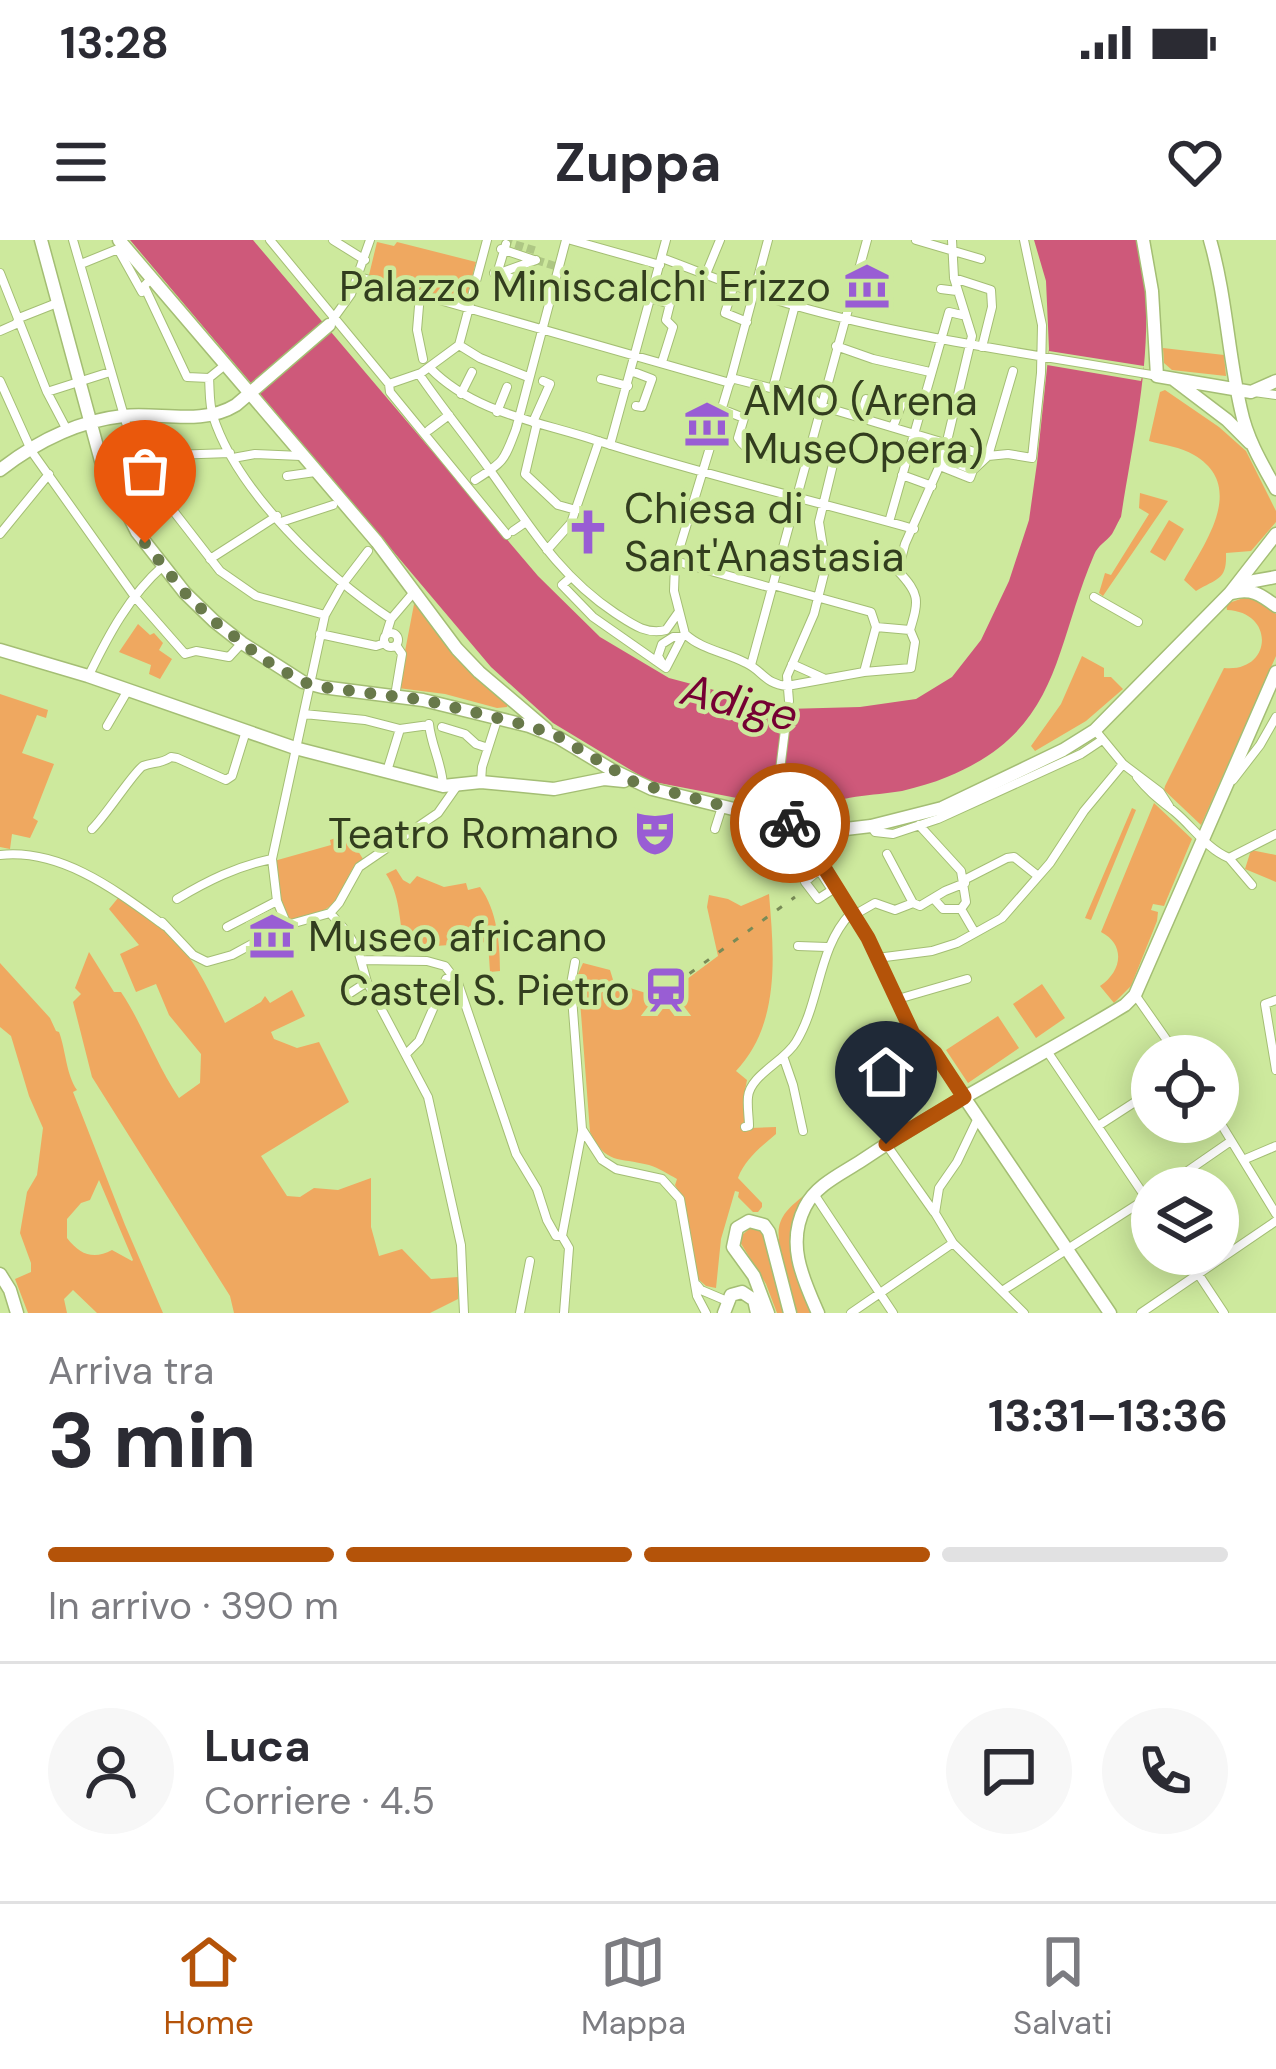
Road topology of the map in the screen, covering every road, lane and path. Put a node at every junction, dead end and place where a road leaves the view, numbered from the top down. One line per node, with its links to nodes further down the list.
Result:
1 (41, 240): 38 (street)
2 (73, 240): 23 (street)
3 (270, 240): 45 (street)
4 (333, 240): 21 (street)
5 (370, 240): 21 (street)
6 (568, 240): 17 (street); 33 (street)
7 (651, 240): 15 (street)
8 (720, 240): 25 (street)
9 (768, 240): 35 (street)
10 (867, 240): 43 (street)
11 (916, 240): 18 (street)
12 (1024, 240): 55 (street)
13 (1144, 240): 65 (street)
14 (1210, 240): 80 (street)
15 (666, 242): 22 (street)
16 (118, 244): 23 (street); 28 (street); 41 (street)
17 (599, 246): 22 (street)
18 (953, 246): 20 (street); 27 (street)
19 (493, 258): 29 (street); 40 (street)
20 (981, 259)
21 (365, 260): 26 (street)
22 (661, 261): 25 (street); 37 (street)
23 (81, 263): 61 (street)
24 (0, 273): 44 (street)
25 (706, 274): 31 (street)
26 (359, 278): 36 (street); 45 (street)
27 (954, 278): 34 (street); 53 (street)
28 (153, 279): 41 (street); 58 (street)
29 (518, 280)
30 (531, 284): 33 (street)
31 (734, 285): 35 (street); 46 (street)
32 (941, 289): 34 (street)
33 (552, 290): 47 (street)
34 (957, 291): 42 (street)
35 (755, 292): 39 (street); 46 (street)
36 (420, 294): 40 (street); 57 (street)
37 (651, 298): 54 (street); 56 (street)
38 (58, 303): 44 (street); 71 (street)
39 (795, 305): 43 (street); 78 (street)
40 (470, 308): 47 (street); 50 (street)
41 (156, 316): 67 (street)
42 (963, 316): 49 (street); 51 (street)
43 (844, 317): 49 (street); 52 (street)
44 (19, 319): 48 (street); 81 (street)
45 (331, 322): 74 (street); 79 (street)
46 (747, 322): 69 (street)
47 (542, 328): 54 (street); 66 (street)
48 (0, 331)
49 (940, 338): 51 (street); 63 (street)
50 (459, 345): 57 (street); 66 (street)
51 (970, 345): 53 (street); 105 (street)
52 (836, 346): 63 (street); 89 (street)
53 (982, 346): 55 (street)
54 (634, 353): 56 (street); 59 (street)
55 (1044, 357): 65 (street); 115 (street)
56 (662, 362): 69 (street)
57 (426, 363): 64 (street); 82 (street)
58 (225, 365): 67 (street); 79 (street)
59 (631, 371): 76 (street); 88 (street)
60 (1013, 371): 115 (street)
61 (110, 372): 71 (street); 94 (street)
62 (472, 372): 82 (street)
63 (930, 372): 103 (street)
64 (419, 374): 74 (street); 95 (street)
65 (1157, 376): 75 (street); 85 (street)
66 (528, 377): 96 (street)
67 (209, 378): 93 (street)
68 (601, 379): 76 (street)
69 (730, 380): 78 (street); 91 (street)
70 (0, 381): 109 (street)
71 (79, 381): 81 (street); 98 (street)
72 (543, 381): 99 (street)
73 (1276, 381): 80 (street)
74 (389, 384): 102 (street)
75 (1205, 384): 80 (street); 85 (street)
76 (628, 386): 106 (street)
77 (507, 388): 92 (street)
78 (773, 388): 89 (street)
79 (254, 389): 87 (street); 90 (street)
80 (1245, 391): 84 (street); 107 (street)
81 (47, 392): 101 (street)
82 (461, 394): 92 (street)
83 (904, 395): 100 (street)
84 (1276, 395)
85 (1198, 398): 107 (street)
86 (866, 399): 97 (street)
87 (236, 405): 90 (street); 93 (street)
88 (636, 406)
89 (821, 406): 97 (street); 128 (street)
90 (260, 408): 113 (street)
91 (721, 409): 114 (street); 121 (street)
92 (497, 412): 96 (street)
93 (213, 415): 94 (street); 111 (street)
94 (124, 416): 98 (street); 112 (street)
95 (448, 416): 102 (street); 119 (street)
96 (518, 417): 99 (street); 119 (street)
97 (860, 417): 100 (street)
98 (92, 423): 101 (street); 143 (street)
99 (535, 423): 104 (street); 131 (street)
100 (893, 427): 103 (street)
101 (67, 430): 109 (street)
102 (428, 434): 133 (street)
103 (913, 434): 105 (street); 108 (street)
104 (599, 441): 106 (street); 131 (street)
105 (946, 443): 115 (street); 116 (street)
106 (610, 445): 121 (street)
107 (1252, 446): 127 (street)
108 (910, 447): 116 (street); 123 (street)
109 (30, 448): 118 (street); 122 (street)
110 (836, 452): 129 (street)
111 (231, 455): 112 (street); 113 (street); 132 (street)
112 (142, 456): 117 (street); 141 (street)
113 (303, 456): 120 (street)
114 (781, 457)
115 (988, 457): 116 (street)
116 (942, 460): 126 (street)
117 (125, 466)
118 (0, 470)
119 (490, 471): 125 (street); 133 (street)
120 (317, 472): 124 (street); 149 (street)
121 (701, 472): 128 (street); 142 (street)
122 (49, 474): 136 (street); 151 (street)
123 (902, 475): 126 (street); 134 (street)
124 (287, 476)
125 (475, 480)
126 (932, 486): 135 (street)
127 (1276, 489)
128 (797, 498): 129 (street); 148 (street)
129 (822, 502): 134 (street); 153 (street)
130 (333, 505): 132 (street)
131 (576, 510): 138 (street)
132 (279, 519): 141 (street); 147 (street)
133 (526, 522): 138 (street)
134 (890, 522): 135 (street)
135 (914, 529): 162 (street)
136 (0, 534)
137 (1276, 534): 140 (street)
138 (547, 550): 145 (street)
139 (368, 551): 147 (street)
140 (1258, 555): 146 (street); 150 (street)
141 (210, 559): 157 (street)
142 (676, 561): 148 (street); 155 (street)
143 (163, 566): 151 (street); 166 (street)
144 (1276, 577): 146 (street)
145 (570, 578): 155 (street); 164 (street)
146 (1254, 581): 150 (street)
147 (342, 585): 157 (street); 158 (street)
148 (772, 586): 153 (street); 172 (street)
149 (416, 591): 156 (street); 183 (street)
150 (1230, 593): 154 (street); 187 (street)
151 (135, 597): 166 (street); 177 (street)
152 (1094, 597): 159 (street)
153 (817, 599): 161 (street); 173 (street)
154 (1276, 606)
155 (678, 611): 165 (street)
156 (399, 612): 158 (street); 169 (street)
157 (325, 615): 163 (street)
158 (391, 620): 167 (street)
159 (1138, 622)
160 (629, 626): 164 (street)
161 (876, 627): 162 (street); 175 (street)
162 (910, 629): 175 (street)
163 (320, 634): 167 (street); 179 (street)
164 (622, 638): 171 (street)
165 (686, 638): 168 (street); 172 (street); 174 (street)
166 (237, 639): 179 (street)
167 (385, 639): 169 (street)
168 (666, 640): 171 (street); 174 (street)
169 (397, 641): 182 (street)
170 (0, 650): 177 (street)
171 (640, 650): 174 (street)
172 (751, 664): 180 (street)
173 (792, 664): 178 (street); 180 (street)
174 (663, 666)
175 (864, 672): 178 (street)
176 (1276, 673): 195 (street)
177 (88, 676): 181 (street)
178 (823, 678): 180 (street)
179 (312, 685): 182 (street); 184 (street)
180 (787, 686): 206 (street)
181 (128, 690): 188 (street); 192 (street)
182 (395, 696): 185 (street)
183 (512, 700): 185 (street); 193 (street)
184 (304, 715): 190 (street); 196 (street)
185 (498, 717): 193 (street); 197 (street)
186 (1276, 717): 191 (street)
187 (1107, 719): 194 (street); 198 (street)
188 (107, 726)
189 (442, 727): 197 (street)
190 (400, 729): 200 (street); 203 (street)
191 (1269, 730): 195 (street); 204 (street)
192 (246, 731): 196 (street); 210 (street)
193 (551, 734): 201 (street)
194 (1099, 735): 198 (street); 207 (street); 209 (street)
195 (1250, 736): 204 (street)
196 (296, 748): 200 (street); 217 (street)
197 (488, 748): 202 (street)
198 (1109, 749): 199 (street)
199 (1123, 764): 213 (street); 218 (street)
200 (386, 772): 203 (street)
201 (608, 775): 202 (street); 205 (street)
202 (481, 782): 203 (street)
203 (451, 785): 227 (street)
204 (1224, 792): 213 (street)
205 (722, 806): 206 (street); 211 (street)
206 (776, 816): 208 (street)
207 (920, 825): 209 (street); 219 (street)
208 (801, 826): 209 (street); 228 (street)
209 (871, 826)
210 (92, 829)
211 (715, 829)
212 (1276, 834): 216 (street)
213 (1204, 839): 216 (street); 241 (street)
214 (887, 854): 224 (street)
215 (0, 855): 230 (street)
216 (1229, 857): 220 (street)
217 (272, 859): 222 (street); 223 (street)
218 (1038, 876): 219 (street); 232 (street)
219 (964, 882): 221 (street); 225 (street)
220 (1252, 885)
221 (934, 898): 224 (street); 225 (street)
222 (177, 899)
223 (277, 901): 229 (street); 231 (street)
224 (913, 903): 228 (street)
225 (961, 909): 232 (street)
226 (153, 912): 230 (street)
227 (330, 913): 229 (street); 236 (street)
228 (852, 914): 234 (street); 235 (street)
229 (287, 925): 230 (street)
230 (166, 926)
231 (227, 926)
232 (975, 933): 235 (street)
233 (798, 946): 234 (street)
234 (827, 947): 249 (street)
235 (877, 958): 243 (street)
236 (361, 960): 238 (street); 239 (street)
237 (575, 962): 257 (street)
238 (452, 974): 248 (street); 270 (street)
239 (366, 979): 242 (street); 248 (street)
240 (967, 980): 243 (street)
241 (1135, 995): 245 (street); 247 (street)
242 (344, 997)
243 (898, 999): 246 (street)
244 (1276, 1000): 251 (street)
245 (1163, 1035)
246 (929, 1048): 250 (street); 252 (street)
247 (1047, 1051): 252 (street); 255 (street)
248 (406, 1054): 282 (street)
249 (784, 1059): 256 (street); 258 (street)
250 (902, 1061)
251 (1276, 1070)
252 (964, 1097): 254 (street); 261 (street)
253 (1131, 1105): 255 (street)
254 (978, 1118): 268 (street); 273 (street)
255 (1098, 1126): 265 (street)
256 (745, 1127)
257 (582, 1129): 270 (street); 277 (street)
258 (803, 1130)
259 (1229, 1143): 264 (street)
260 (1233, 1143): 263 (street)
261 (886, 1144): 266 (street); 268 (street)
262 (1276, 1146): 263 (street)
263 (1243, 1160): 269 (street)
264 (1193, 1167)
265 (1131, 1173)
266 (813, 1193): 279 (street); 289 (street)
267 (1131, 1211): 273 (street)
268 (935, 1213): 271 (street)
269 (1276, 1218): 272 (street)
270 (562, 1236): 284 (street)
271 (953, 1243): 278 (street); 279 (street)
272 (1239, 1245)
273 (1066, 1250): 278 (street); 293 (street)
274 (530, 1261): 283 (street)
275 (0, 1274): 281 (street)
276 (1199, 1275): 294 (street); 295 (street)
277 (696, 1284): 280 (street); 285 (street)
278 (1002, 1291): 292 (street)
279 (880, 1294): 290 (street); 291 (street)
280 (726, 1307): 286 (street)
281 (17, 1313)
282 (464, 1313)
283 (520, 1313)
284 (564, 1313)
285 (706, 1313)
286 (757, 1313)
287 (768, 1313): 288 (street)
288 (790, 1313)
289 (818, 1313)
290 (850, 1313)
291 (893, 1313)
292 (1024, 1313)
293 (1110, 1313)
294 (1141, 1313)
295 (1224, 1313)

